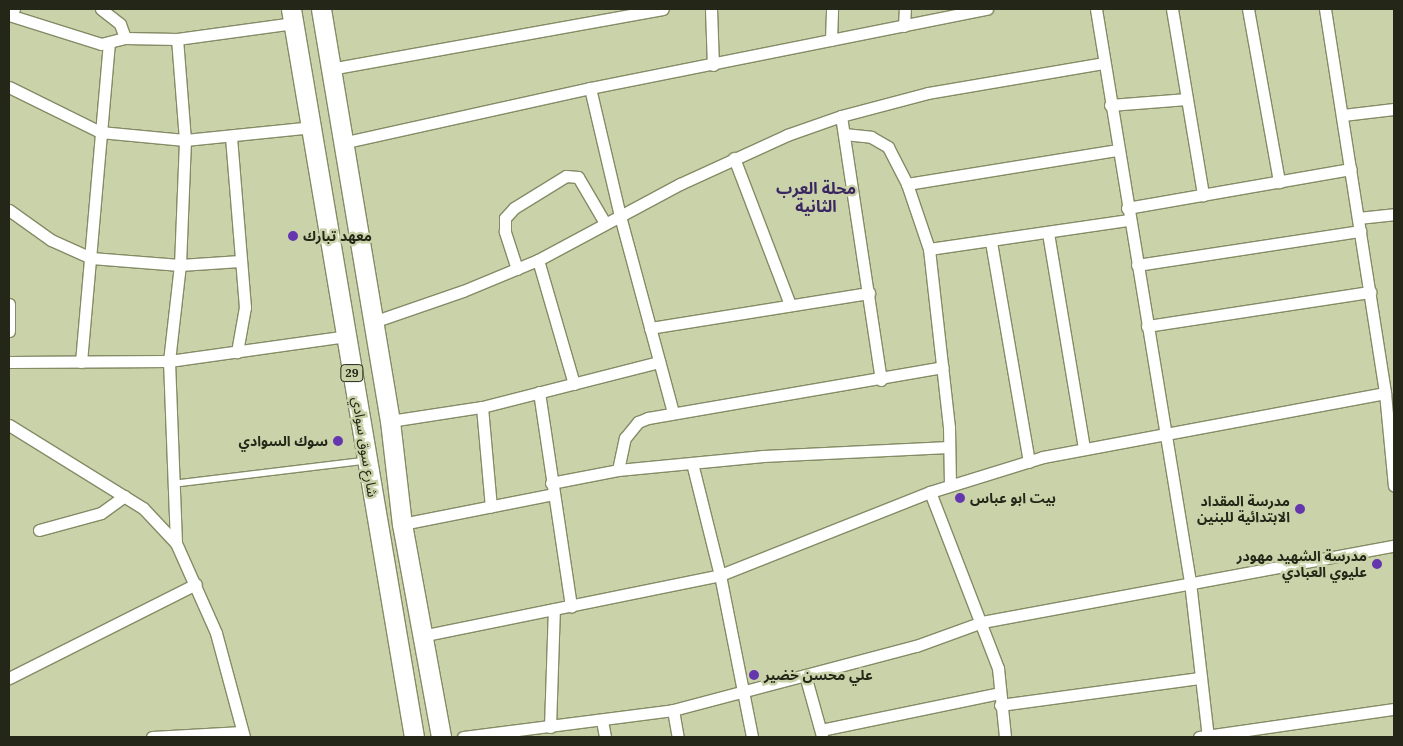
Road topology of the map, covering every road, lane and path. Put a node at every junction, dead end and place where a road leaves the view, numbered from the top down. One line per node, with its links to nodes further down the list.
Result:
1 (12, 9): 13 (street)
2 (101, 9): 17 (street)
3 (321, 9): 23 (main road, شارع سوق سوادي / 29)
4 (663, 9): 14 (street)
5 (711, 9): 22 (street)
6 (832, 9): 19 (street)
7 (905, 9): 16 (street)
8 (987, 9): 16 (street)
9 (1096, 9): 21 (street)
10 (1172, 9): 26 (street)
11 (1248, 9): 40 (street)
12 (1325, 9): 29 (street)
13 (9, 14): 20 (street)
14 (596, 14): 23 (street)
15 (293, 16): 18 (street); 31 (main road, شارع سوق سوادي / 29)
16 (904, 26): 19 (street)
17 (125, 38): 18 (street); 20 (street)
18 (178, 39): 35 (street)
19 (831, 40): 22 (street)
20 (109, 43): 32 (street)
21 (1103, 63): 27 (street); 30 (street)
22 (714, 64): 25 (street)
23 (330, 69): 36 (main road, شارع سوق سوادي / 29)
24 (9, 87): 32 (street)
25 (590, 88): 36 (street); 46 (street)
26 (1187, 99): 27 (street); 42 (street)
27 (1110, 105): 37 (street)
28 (1394, 109): 29 (street)
29 (1343, 115): 39 (street)
30 (840, 116): 33 (street); 38 (street)
31 (313, 127): 34 (street); 67 (main road, شارع سوق سوادي / 29)
32 (100, 132): 35 (street); 53 (street)
33 (844, 134): 41 (street); 60 (street)
34 (231, 137): 35 (street); 55 (street)
35 (185, 140): 56 (street)
36 (342, 143): 63 (main road, شارع سوق سوادي / 29)
37 (1116, 150): 41 (street); 44 (street)
38 (734, 158): 46 (street); 62 (street)
39 (1351, 169): 40 (street); 47 (street)
40 (1278, 182): 42 (street)
41 (907, 184): 52 (street)
42 (1203, 195): 44 (street)
43 (9, 210): 53 (street)
44 (1128, 214): 50 (street); 57 (street)
45 (1394, 214): 47 (street)
46 (620, 216): 48 (street); 65 (street)
47 (1358, 218): 49 (street)
48 (605, 223): 54 (street); 58 (street)
49 (1360, 232): 57 (street); 59 (street)
50 (1048, 233): 51 (street); 84 (street)
51 (991, 242): 52 (street); 87 (street)
52 (929, 249): 73 (street)
53 (91, 258): 56 (street); 71 (street)
54 (538, 260): 58 (street); 75 (street)
55 (240, 261): 56 (street); 68 (street)
56 (180, 265): 69 (street)
57 (1137, 265): 64 (street)
58 (517, 269): 63 (street)
59 (1370, 292): 64 (street); 77 (street)
60 (869, 293): 62 (street); 74 (street)
61 (9, 304): 66 (street)
62 (790, 305): 65 (street)
63 (373, 322): 80 (main road, شارع سوق سوادي / 29)
64 (1147, 326): 82 (street)
65 (650, 328): 72 (street)
66 (9, 331)
67 (346, 336): 68 (street); 86 (main road, شارع سوق سوادي / 29)
68 (237, 352): 69 (street)
69 (170, 361): 71 (street); 91 (street)
70 (9, 362): 71 (street)
71 (81, 362)
72 (659, 362): 75 (street); 79 (street)
73 (943, 367): 74 (street); 83 (street)
74 (881, 380): 79 (street)
75 (574, 384): 76 (street)
76 (539, 392): 78 (street); 90 (street)
77 (1385, 393): 82 (street); 93 (street)
78 (482, 407): 80 (street); 97 (street)
79 (673, 412): 89 (street)
80 (390, 421): 85 (main road, شارع سوق سوادي / 29)
81 (9, 425): 96 (street)
82 (1166, 432): 84 (street); 103 (street)
83 (950, 447): 88 (street); 92 (street)
84 (1084, 449): 87 (street)
85 (395, 457): 86 (main road); 98 (main road, شارع سوق سوادي / 29)
86 (366, 461): 91 (lane); 121 (main road, شارع سوق سوادي / 29)
87 (1029, 462): 92 (street)
88 (692, 463): 89 (street); 102 (street)
89 (618, 470): 90 (street)
90 (551, 482): 95 (street)
91 (173, 484): 100 (street)
92 (950, 484): 94 (street)
93 (1394, 486)
94 (930, 492): 102 (street); 107 (street)
95 (553, 494): 97 (street); 105 (street)
96 (124, 496): 99 (street); 100 (street)
97 (490, 506): 98 (street)
98 (402, 524): 108 (main road, شارع سوق سوادي / 29)
99 (40, 530)
100 (176, 542): 104 (street)
101 (1394, 546): 103 (street)
102 (720, 576): 105 (street); 112 (street)
103 (1190, 582): 107 (street); 111 (street)
104 (196, 584): 110 (street); 119 (street)
105 (571, 607): 106 (street)
106 (554, 609): 108 (street); 117 (street)
107 (982, 622): 109 (street); 113 (street)
108 (421, 636): 122 (main road, شارع سوق سوادي / 29)
109 (805, 675): 112 (street); 118 (street)
110 (9, 678)
111 (1201, 678): 113 (street); 128 (street)
112 (744, 694): 114 (street); 126 (street)
113 (1000, 699): 118 (street); 127 (street)
114 (673, 710): 116 (street); 125 (street)
115 (1394, 710): 128 (street)
116 (602, 721): 117 (street); 124 (street)
117 (550, 727): 123 (street)
118 (822, 734)
119 (243, 735): 120 (street)
120 (152, 737)
121 (414, 737)
122 (441, 737)
123 (464, 737)
124 (605, 737)
125 (678, 737)
126 (752, 737)
127 (1005, 737)
128 (1205, 737)

